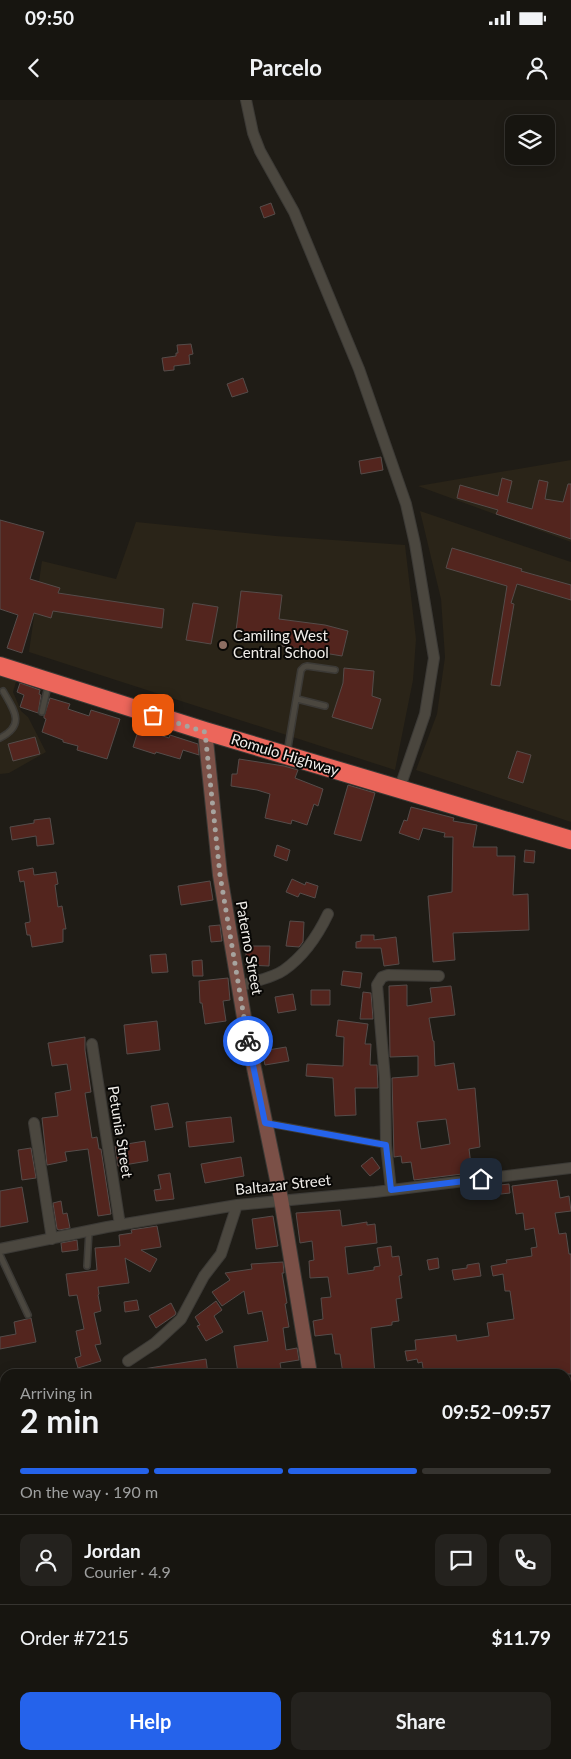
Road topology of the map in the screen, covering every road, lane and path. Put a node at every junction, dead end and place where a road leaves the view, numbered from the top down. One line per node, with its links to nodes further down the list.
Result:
1 (246, 100): 12 (street)
2 (0, 666): 4 (highway, Romulo Highway)
3 (335, 670): 6 (lane)
4 (49, 681): 8 (lane); 9 (highway, Romulo Highway)
5 (4, 691): 10 (lane)
6 (297, 699): 7 (lane); 11 (lane)
7 (325, 706)
8 (42, 712)
9 (205, 732): 11 (highway, Romulo Highway); 16 (street, Paterno Street)
10 (0, 738)
11 (286, 756): 12 (highway, Romulo Highway)
12 (399, 790): 13 (highway, Romulo Highway)
13 (571, 840)
14 (328, 914): 16 (street)
15 (439, 976): 20 (street)
16 (239, 986): 19 (street, Paterno Street)
17 (92, 1044): 25 (street, Petunia Street)
18 (34, 1123): 27 (street)
19 (265, 1123): 20 (lane); 23 (street, Paterno Street)
20 (386, 1145): 22 (street)
21 (571, 1168): 22 (street, Baltazar Street)
22 (391, 1190): 23 (street, Baltazar Street)
23 (281, 1199): 24 (street, Baltazar Street); 33 (street, Paterno Street)
24 (237, 1205): 25 (street, Baltazar Street); 32 (street)
25 (120, 1225): 26 (street, Baltazar Street)
26 (89, 1231): 27 (street, Baltazar Street); 30 (lane)
27 (52, 1238): 28 (street, Baltazar Street)
28 (0, 1250)
29 (0, 1255): 31 (lane)
30 (87, 1266)
31 (28, 1315)
32 (128, 1362)
33 (309, 1369)

